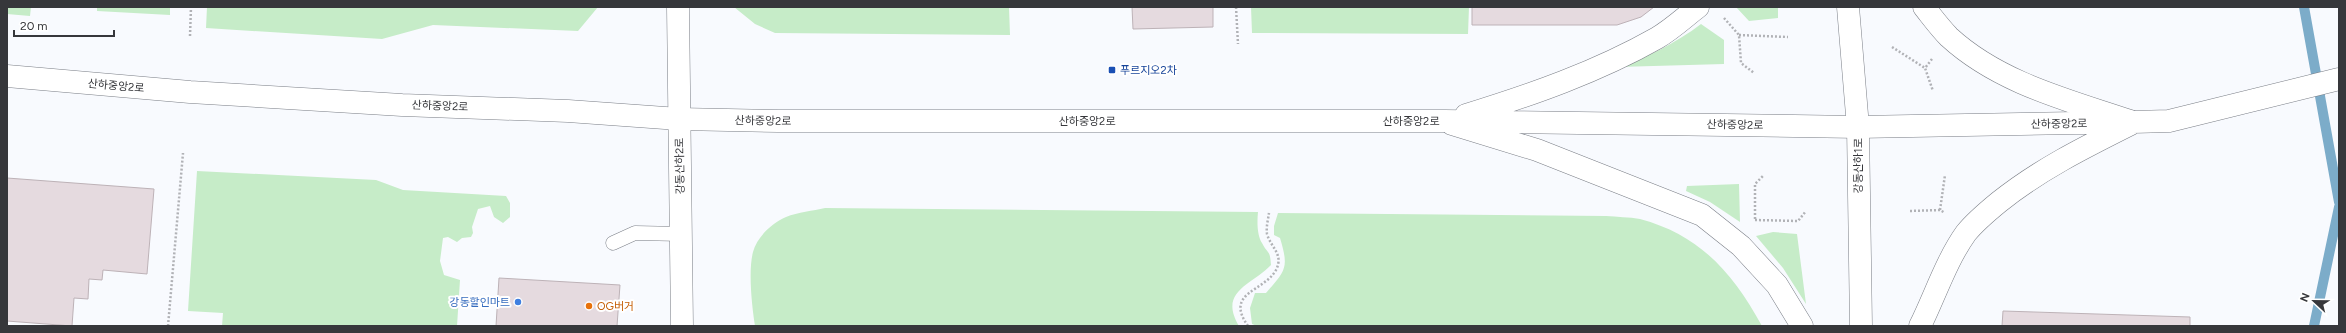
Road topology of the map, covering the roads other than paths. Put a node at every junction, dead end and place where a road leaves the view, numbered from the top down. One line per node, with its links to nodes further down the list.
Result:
1 (678, 7): 7 (main road, 강동산하2로)
2 (1698, 7): 8 (main road)
3 (1848, 7): 10 (main road, 강동산하1로)
4 (1924, 7): 9 (main road)
5 (7, 76): 7 (main road, 산하중앙2로)
6 (2339, 78): 9 (main road, 산하중앙2로)
7 (679, 119): 8 (main road, 산하중앙2로); 11 (main road, 강동산하2로)
8 (1446, 121): 10 (main road, 산하중앙2로); 14 (main road)
9 (2134, 122): 10 (main road, 산하중앙2로); 16 (main road)
10 (1858, 127): 15 (main road, 강동산하1로)
11 (682, 234): 12 (lane); 13 (main road, 강동산하2로)
12 (613, 243)
13 (682, 326)
14 (1802, 326)
15 (1861, 326)
16 (1920, 326)

